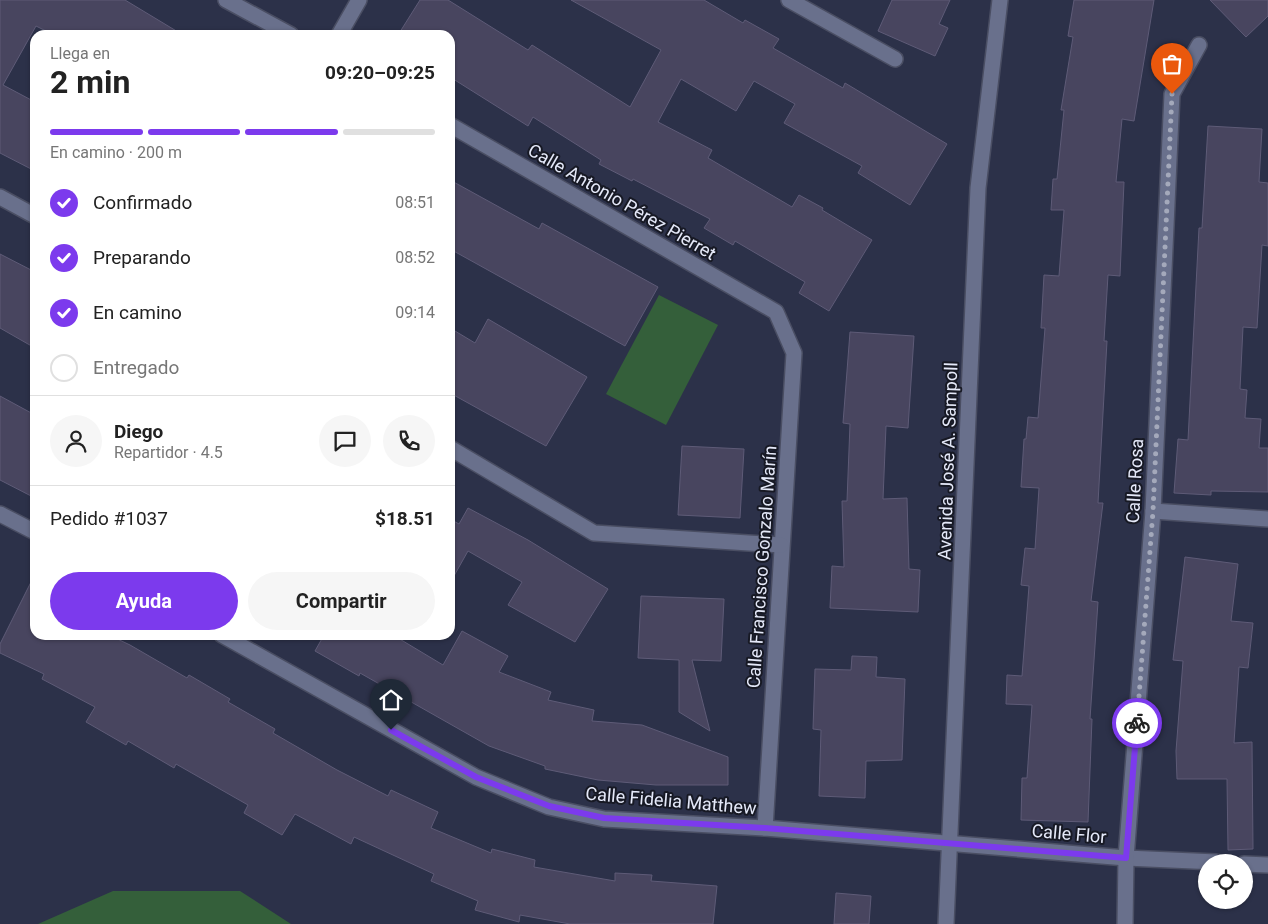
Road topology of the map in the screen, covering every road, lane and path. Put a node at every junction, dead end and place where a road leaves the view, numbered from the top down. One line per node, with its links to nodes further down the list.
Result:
1 (226, 0): 5 (street)
2 (359, 0): 6 (street)
3 (1000, 0): 21 (street, Avenida José A. Sampoll)
4 (796, 2): 8 (street)
5 (282, 30)
6 (343, 30)
7 (1199, 45): 14 (street, Calle Rosa)
8 (895, 59)
9 (455, 128): 12 (street, Calle Antonio Pérez Pierret)
10 (0, 197): 11 (street)
11 (30, 213)
12 (776, 312): 18 (street, Calle Francisco Gonzalo Marín)
13 (455, 451): 18 (street)
14 (1153, 511): 16 (street); 22 (street, Calle Rosa)
15 (0, 514): 17 (street)
16 (1268, 519)
17 (30, 529)
18 (781, 545): 20 (street, Calle Francisco Gonzalo Marín)
19 (231, 640): 20 (street, Calle Fidelia Matthew)
20 (765, 828): 21 (street, Calle Fidelia Matthew)
21 (950, 842): 22 (street, Calle Flor); 26 (street, Avenida José A. Sampoll)
22 (1126, 858): 23 (street, Calle Flor); 27 (street, Calle Rosa)
23 (1198, 861)
24 (1253, 864): 25 (street)
25 (1268, 865)
26 (946, 924)
27 (1125, 924)

